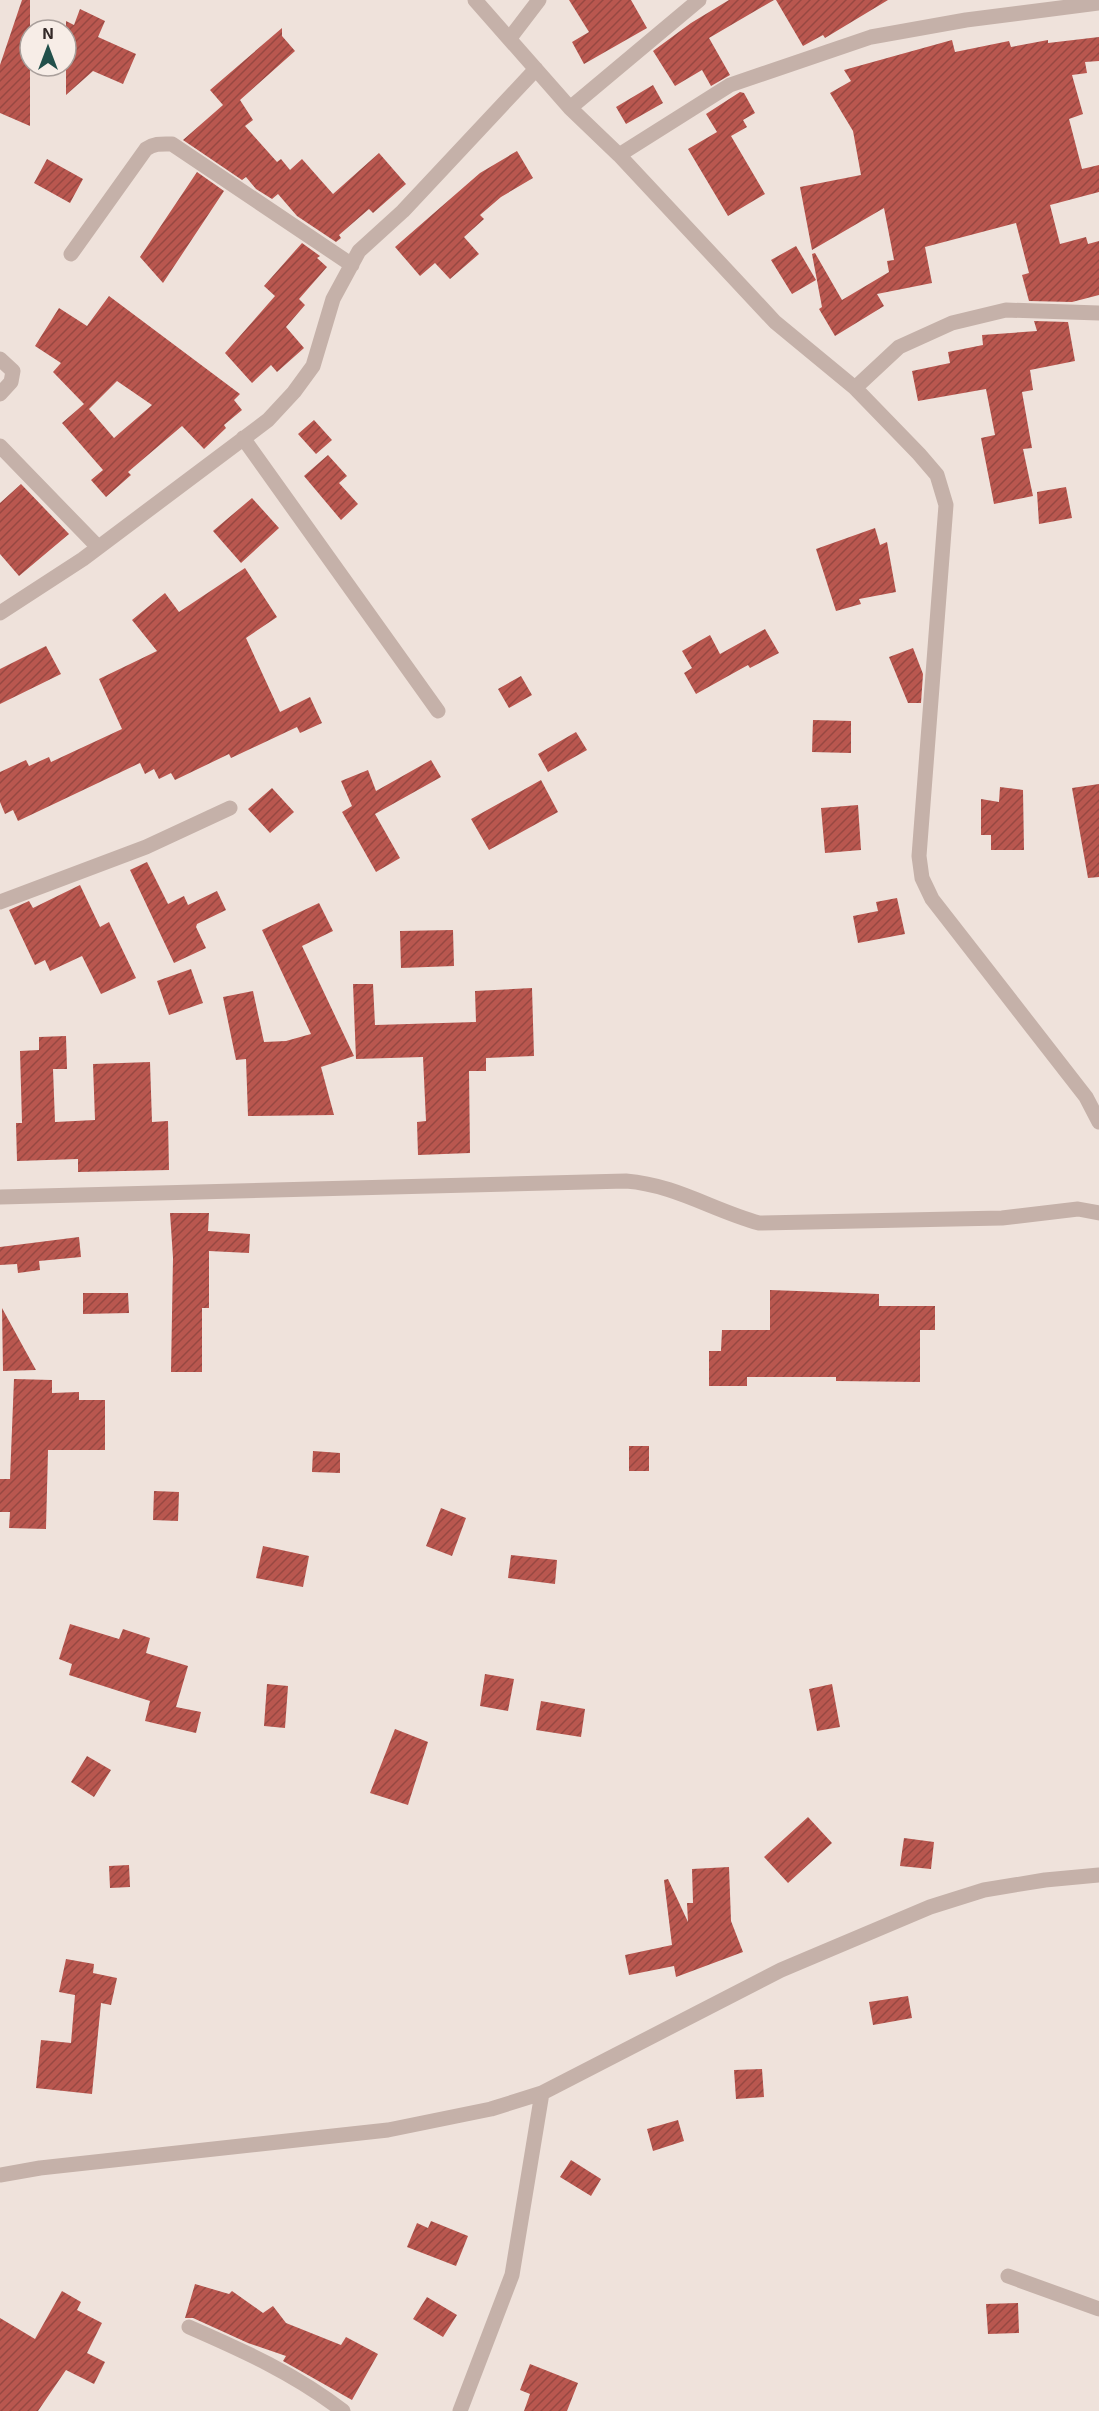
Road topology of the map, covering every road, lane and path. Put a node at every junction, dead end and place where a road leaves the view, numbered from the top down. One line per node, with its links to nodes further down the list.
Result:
1 (475, 0): 5 (street)
2 (539, 0): 5 (street)
3 (699, 0): 7 (street)
4 (1099, 3): 8 (street)
5 (510, 38): 6 (street)
6 (536, 69): 7 (street); 10 (street)
7 (570, 108): 8 (street)
8 (619, 155): 13 (street)
9 (71, 254): 10 (street)
10 (352, 265): 15 (street)
11 (1099, 313): 13 (street)
12 (0, 359): 14 (street)
13 (855, 388): 22 (street)
14 (0, 394)
15 (243, 438): 17 (street); 19 (street)
16 (0, 446): 17 (street)
17 (98, 548): 18 (street)
18 (0, 613)
19 (438, 711)
20 (230, 808): 21 (street)
21 (0, 902)
22 (1099, 1122)
23 (0, 1197): 24 (street)
24 (1099, 1213)
25 (1099, 1875): 26 (street)
26 (542, 2093): 27 (street); 32 (street)
27 (0, 2175)
28 (1008, 2276): 29 (street)
29 (1099, 2308)
30 (189, 2327): 31 (street)
31 (343, 2411)
32 (460, 2411)

